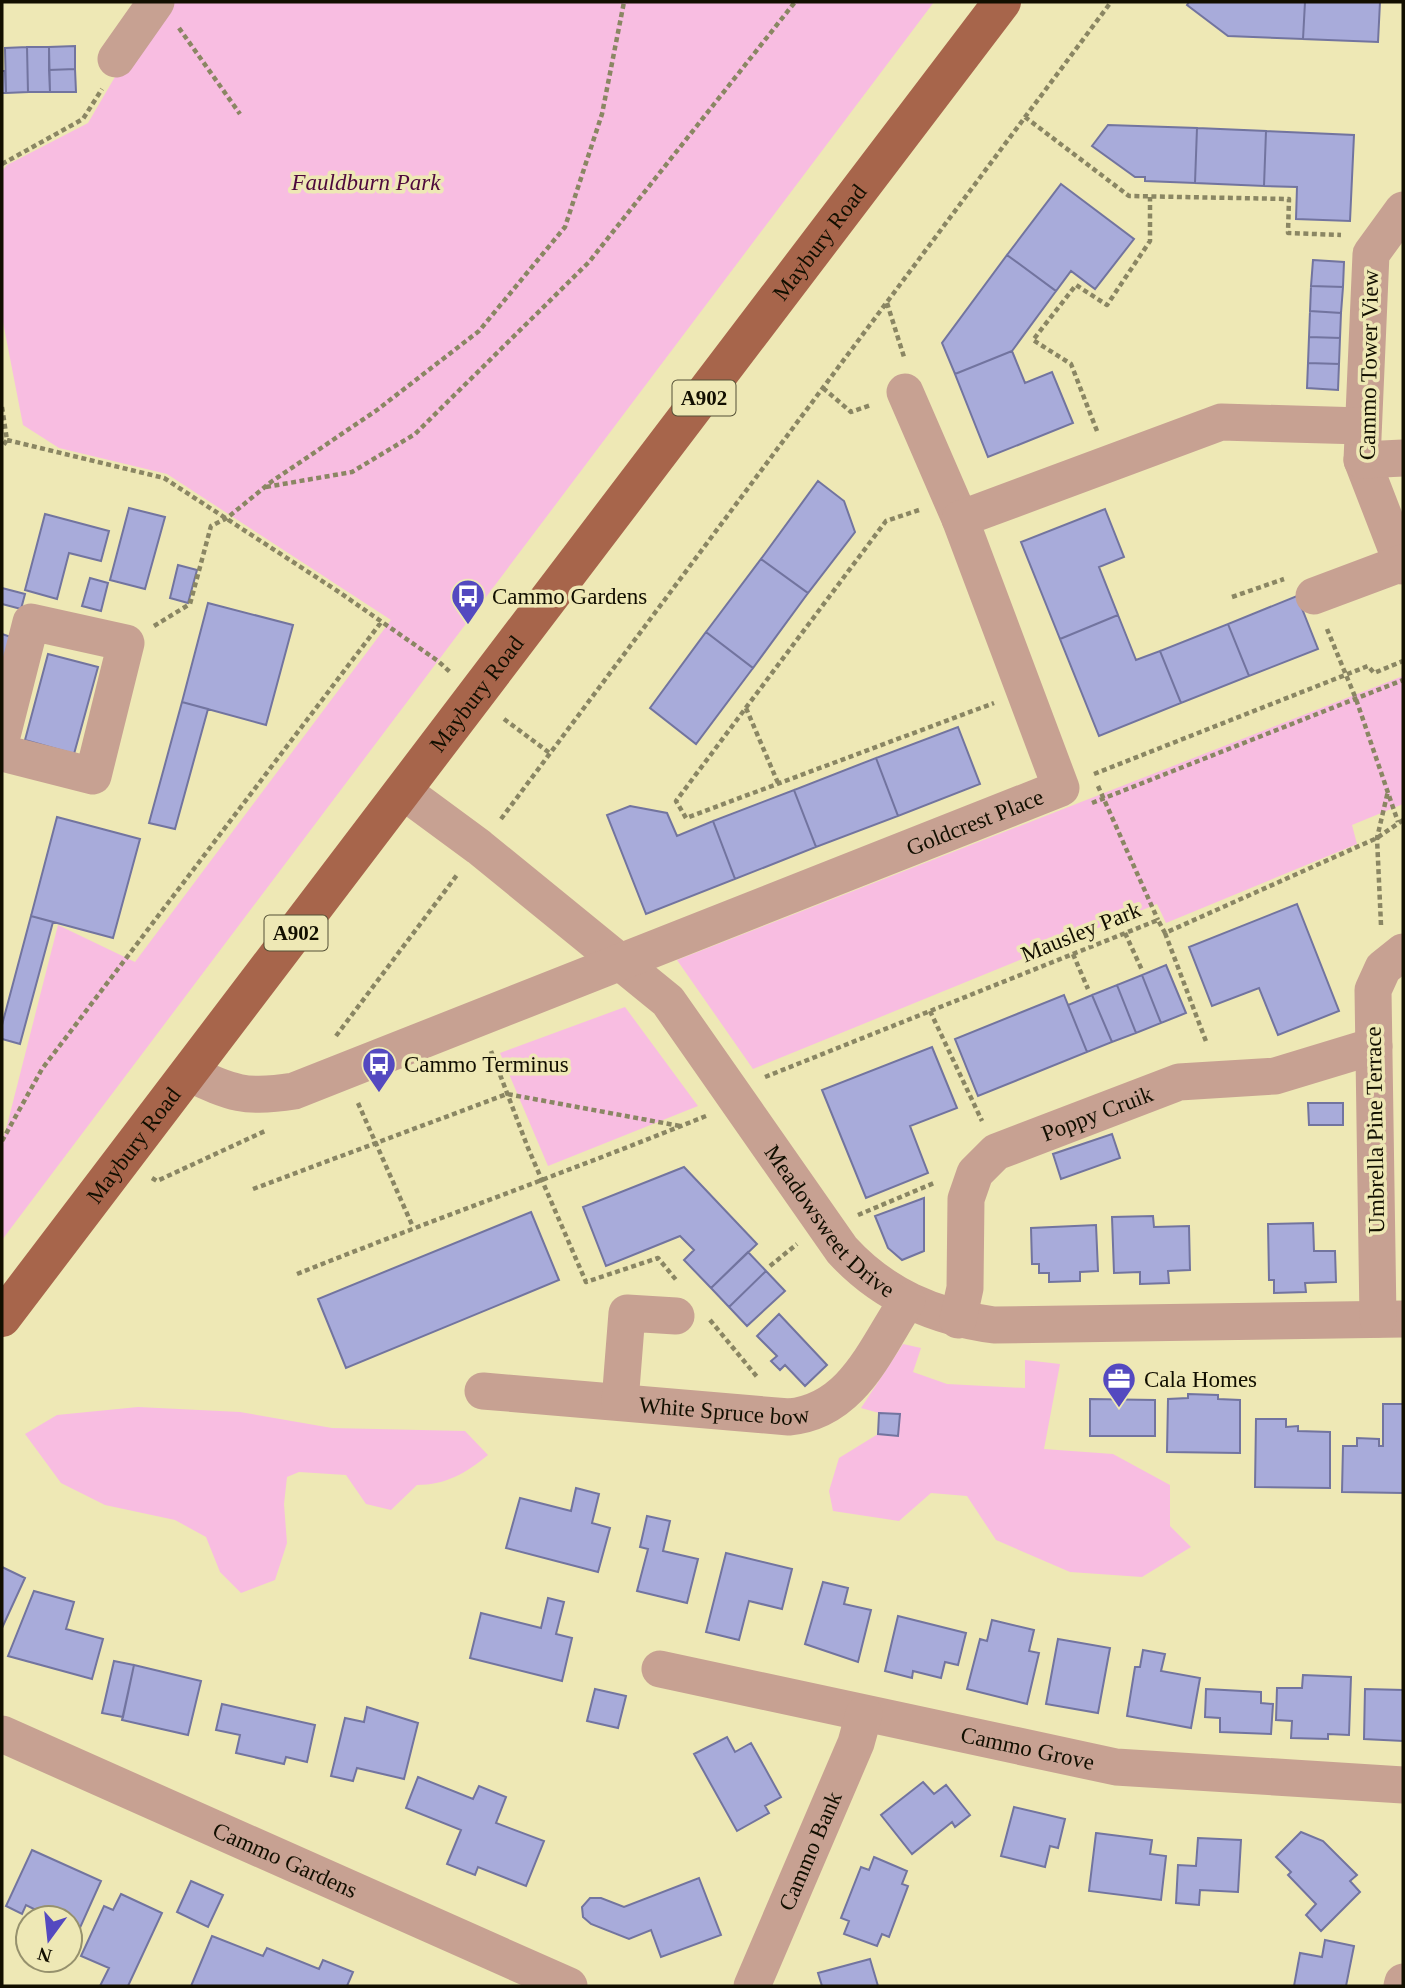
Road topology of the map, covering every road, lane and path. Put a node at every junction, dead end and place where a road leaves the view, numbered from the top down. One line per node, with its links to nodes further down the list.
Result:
1 (624, 2): 19 (path)
2 (795, 2): 19 (path)
3 (1002, 2): 29 (main road, Maybury Road / A902)
4 (1111, 2): 8 (path)
5 (166, 13): 6 (street); 7 (path)
6 (116, 59): 9 (path)
7 (240, 114)
8 (1025, 117): 10 (path); 33 (path)
9 (2, 164)
10 (1150, 197): 11 (path); 18 (path)
11 (1393, 223): 15 (street, Cammo Tower View)
12 (905, 392): 20 (street, Goldcrest Place)
13 (2, 407): 14 (path)
14 (8, 440): 16 (path); 21 (path)
15 (1362, 443): 17 (street); 18 (street); 22 (street, Cammo Tower View)
16 (2, 447)
17 (1403, 457)
18 (1110, 464): 20 (street)
19 (265, 487): 21 (path)
20 (955, 509): 28 (street, Goldcrest Place); 30 (path)
21 (227, 518): 24 (path); 25 (path)
22 (1403, 565): 23 (street)
23 (1314, 596)
24 (382, 621): 29 (path); 61 (path)
25 (127, 643): 31 (street); 32 (street)
26 (1403, 661): 27 (path)
27 (1346, 675): 35 (path); 36 (path)
28 (1024, 692): 34 (path); 35 (street, Goldcrest Place)
29 (476, 698): 33 (path); 37 (main road, Maybury Road / A902)
30 (746, 708): 34 (path); 34 (path)
31 (2, 736)
32 (2, 752)
33 (551, 754): 41 (path)
34 (778, 783)
35 (1062, 788): 47 (street, Goldcrest Place)
36 (1388, 790): 39 (path); 40 (path)
37 (403, 791): 41 (street, Meadowsweet Drive); 54 (main road, Maybury Road / A902)
38 (1102, 798): 42 (path)
39 (1401, 821): 40 (path, Mausley Park)
40 (1377, 838): 44 (path, Mausley Park); 46 (path)
41 (479, 847): 47 (street, Meadowsweet Drive); 52 (path)
42 (1158, 920): 43 (path, Mausley Park); 44 (path, Mausley Park)
43 (1125, 933): 45 (path, Mausley Park); 48 (path)
44 (1164, 933): 56 (path)
45 (1073, 954): 49 (path); 50 (path, Mausley Park)
46 (1393, 960): 53 (street, Umbrella Pine Terrace)
47 (621, 964): 54 (street, Goldcrest Place); 71 (street, Meadowsweet Drive)
48 (1142, 970)
49 (1088, 989)
50 (930, 1011): 55 (path, Mausley Park); 63 (path)
51 (488, 1043): 57 (path)
52 (328, 1046)
53 (1374, 1046): 56 (street, Poppy Cruik); 74 (street, Umbrella Pine Terrace)
54 (188, 1073): 73 (main road, Maybury Road / A902)
55 (758, 1080)
56 (1221, 1080): 63 (street, Poppy Cruik)
57 (507, 1094): 60 (path); 62 (path); 64 (path)
58 (710, 1114): 60 (path)
59 (364, 1115): 62 (path)
60 (680, 1126): 64 (path)
61 (2, 1141)
62 (376, 1143): 65 (path); 67 (path)
63 (986, 1163): 66 (path); 75 (street)
64 (543, 1182): 67 (path); 72 (path)
65 (253, 1189)
66 (868, 1210)
67 (413, 1227): 70 (path)
68 (797, 1244): 69 (path)
69 (771, 1266)
70 (297, 1274)
71 (907, 1301): 75 (street, Meadowsweet Drive); 78 (street, White Spruce bow)
72 (688, 1312): 77 (street); 78 (path)
73 (2, 1318)
74 (1391, 1319): 75 (street, Meadowsweet Drive)
75 (958, 1320)
76 (483, 1391): 77 (street, White Spruce bow)
77 (620, 1402): 78 (street, White Spruce bow)
78 (789, 1417)
79 (660, 1669): 80 (street, Cammo Grove)
80 (863, 1714): 82 (street, Cammo Grove); 84 (street, Cammo Bank)
81 (2, 1734): 83 (street, Cammo Gardens)
82 (1403, 1785)
83 (569, 1986)
84 (752, 1986)

